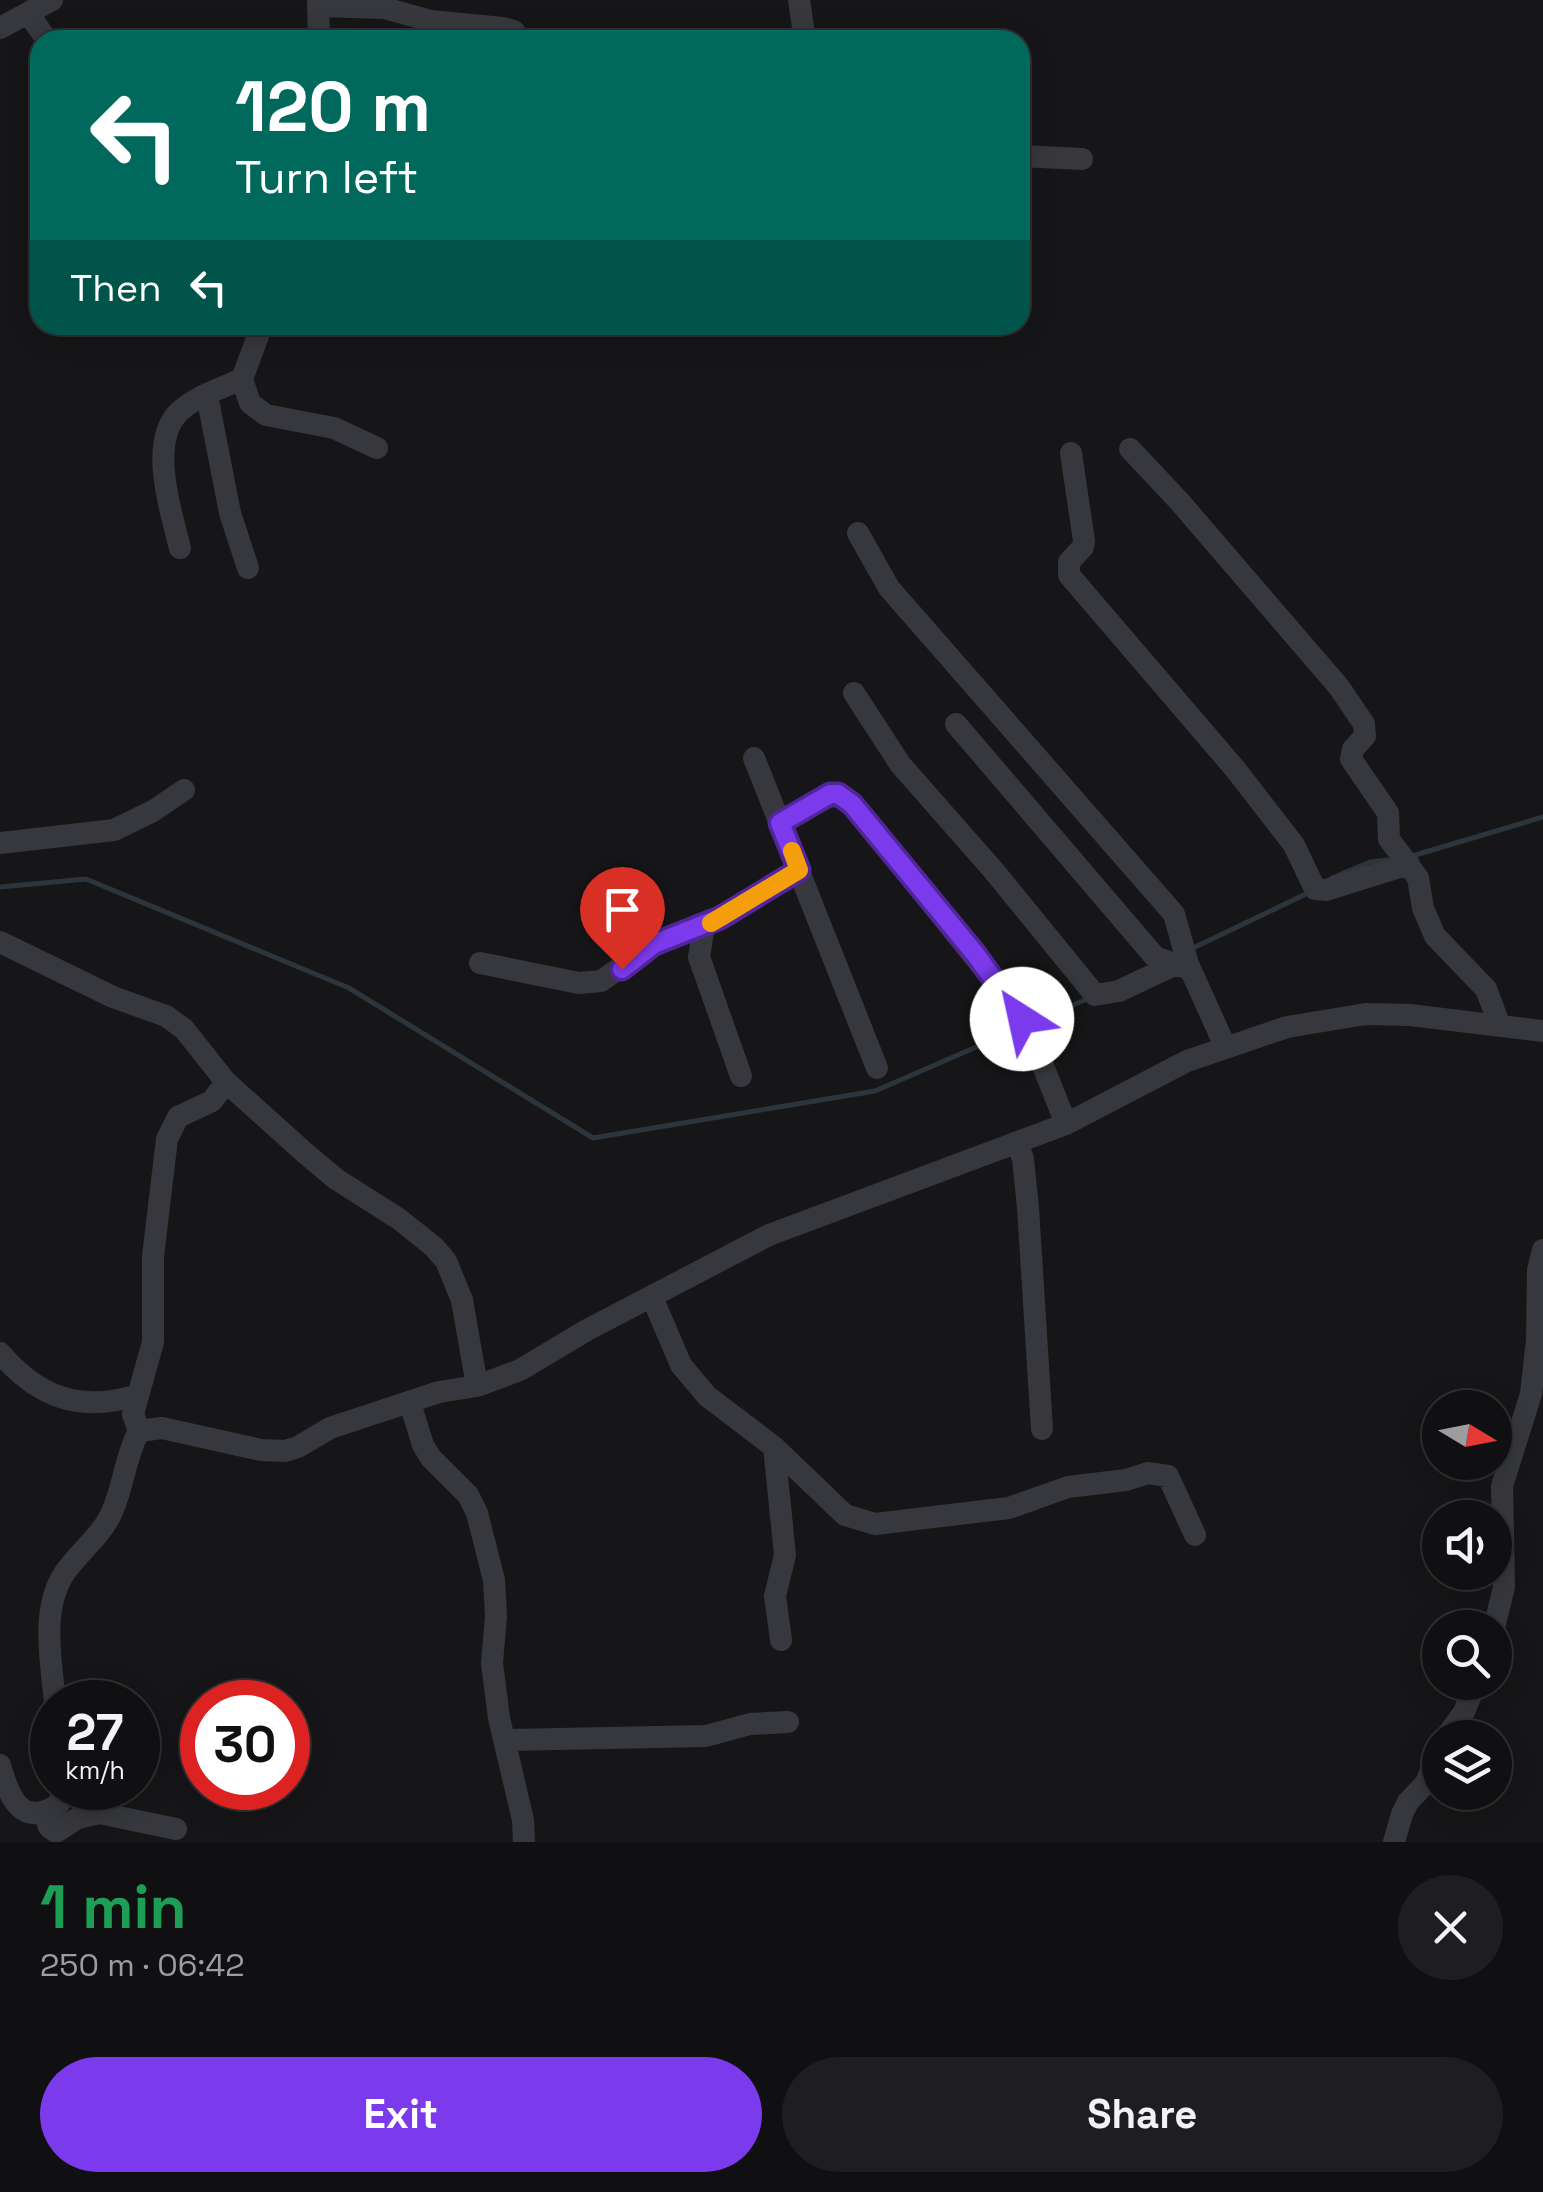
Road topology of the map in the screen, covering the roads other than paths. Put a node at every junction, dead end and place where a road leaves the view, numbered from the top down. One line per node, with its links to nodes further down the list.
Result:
1 (52, 0): 4 (street)
2 (799, 0): 9 (street)
3 (318, 3): 7 (street); 8 (street)
4 (28, 13): 5 (street); 6 (street)
5 (0, 28)
6 (40, 30)
7 (319, 30)
8 (510, 30)
9 (804, 30)
10 (1030, 156): 11 (street)
11 (1082, 159)
12 (258, 335): 13 (street)
13 (242, 379): 14 (street); 15 (street)
14 (207, 395): 19 (street); 20 (street)
15 (376, 448)
16 (1130, 449): 27 (street)
17 (1071, 454): 27 (street)
18 (858, 534): 32 (street)
19 (180, 548)
20 (248, 568)
21 (854, 693): 32 (street)
22 (956, 724): 32 (street)
23 (754, 758): 25 (street)
24 (184, 790): 26 (street)
25 (780, 823): 28 (street); 39 (street)
26 (0, 843)
27 (1409, 864): 33 (street)
28 (799, 870): 29 (street); 36 (street)
29 (704, 926): 31 (street); 37 (street)
30 (0, 942): 38 (street)
31 (480, 963)
32 (1182, 967): 35 (street)
33 (1500, 1026): 34 (street); 35 (street)
34 (1543, 1031)
35 (1226, 1046): 39 (street)
36 (877, 1068)
37 (740, 1076)
38 (226, 1082): 44 (street); 45 (street)
39 (1066, 1124): 40 (street)
40 (1017, 1142): 42 (street); 48 (street)
41 (1543, 1250): 47 (street)
42 (652, 1297): 44 (street); 50 (street)
43 (0, 1353): 45 (street)
44 (477, 1386): 46 (street)
45 (136, 1396): 49 (street)
46 (410, 1403): 49 (street); 56 (street)
47 (1534, 1424): 52 (street)
48 (1042, 1429)
49 (139, 1431): 54 (street)
50 (774, 1447): 51 (street); 53 (street)
51 (1195, 1535)
52 (1498, 1610)
53 (780, 1640)
54 (53, 1680)
55 (788, 1722): 56 (street)
56 (504, 1740): 62 (street)
57 (0, 1766): 60 (street)
58 (1422, 1787): 63 (street)
59 (51, 1810): 60 (street)
60 (45, 1814): 61 (street)
61 (176, 1829)
62 (524, 1842)
63 (1394, 1842)

